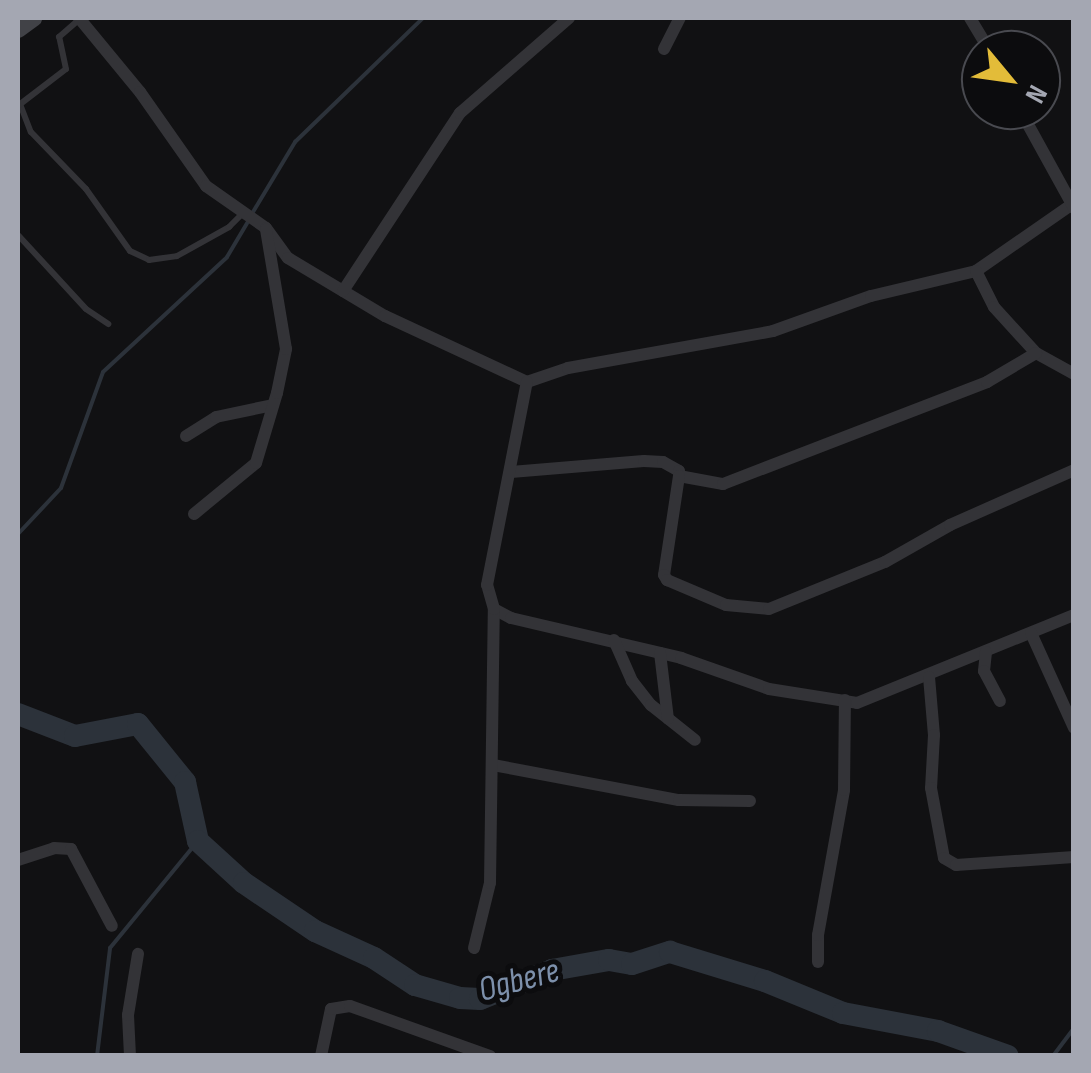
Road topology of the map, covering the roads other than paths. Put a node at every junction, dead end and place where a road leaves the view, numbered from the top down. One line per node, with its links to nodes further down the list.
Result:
1 (33, 18): 5 (main road)
2 (79, 18): 7 (lane); 10 (street)
3 (568, 18): 13 (street)
4 (680, 18): 6 (street)
5 (18, 29)
6 (664, 48)
7 (19, 105): 10 (lane)
8 (1031, 130): 9 (street)
9 (1073, 204): 12 (street)
10 (255, 220): 13 (street); 18 (street)
11 (18, 235): 14 (lane)
12 (976, 271): 15 (street); 17 (street)
13 (342, 292): 17 (street)
14 (108, 324)
15 (1036, 354): 16 (street); 22 (street)
16 (1074, 374)
17 (526, 382): 21 (street)
18 (273, 405): 19 (street); 23 (street)
19 (186, 436)
20 (1074, 470): 22 (street)
21 (511, 472): 22 (street); 24 (street)
22 (679, 476)
23 (194, 514)
24 (494, 609): 27 (street); 36 (street)
25 (1074, 615): 26 (street)
26 (1032, 633): 29 (street); 34 (street)
27 (614, 640): 28 (street); 33 (street)
28 (660, 652): 31 (street); 33 (street)
29 (986, 652): 30 (street); 32 (street)
30 (928, 677): 31 (street); 38 (street)
31 (846, 700): 43 (street)
32 (1000, 701)
33 (668, 718): 35 (street)
34 (1074, 728)
35 (695, 740)
36 (493, 765): 37 (street); 41 (street)
37 (750, 801)
38 (1074, 857)
39 (18, 860): 40 (street)
40 (112, 926)
41 (474, 948)
42 (138, 954): 44 (street)
43 (818, 962)
44 (130, 1056)
45 (321, 1056): 46 (street)
46 (490, 1056)

